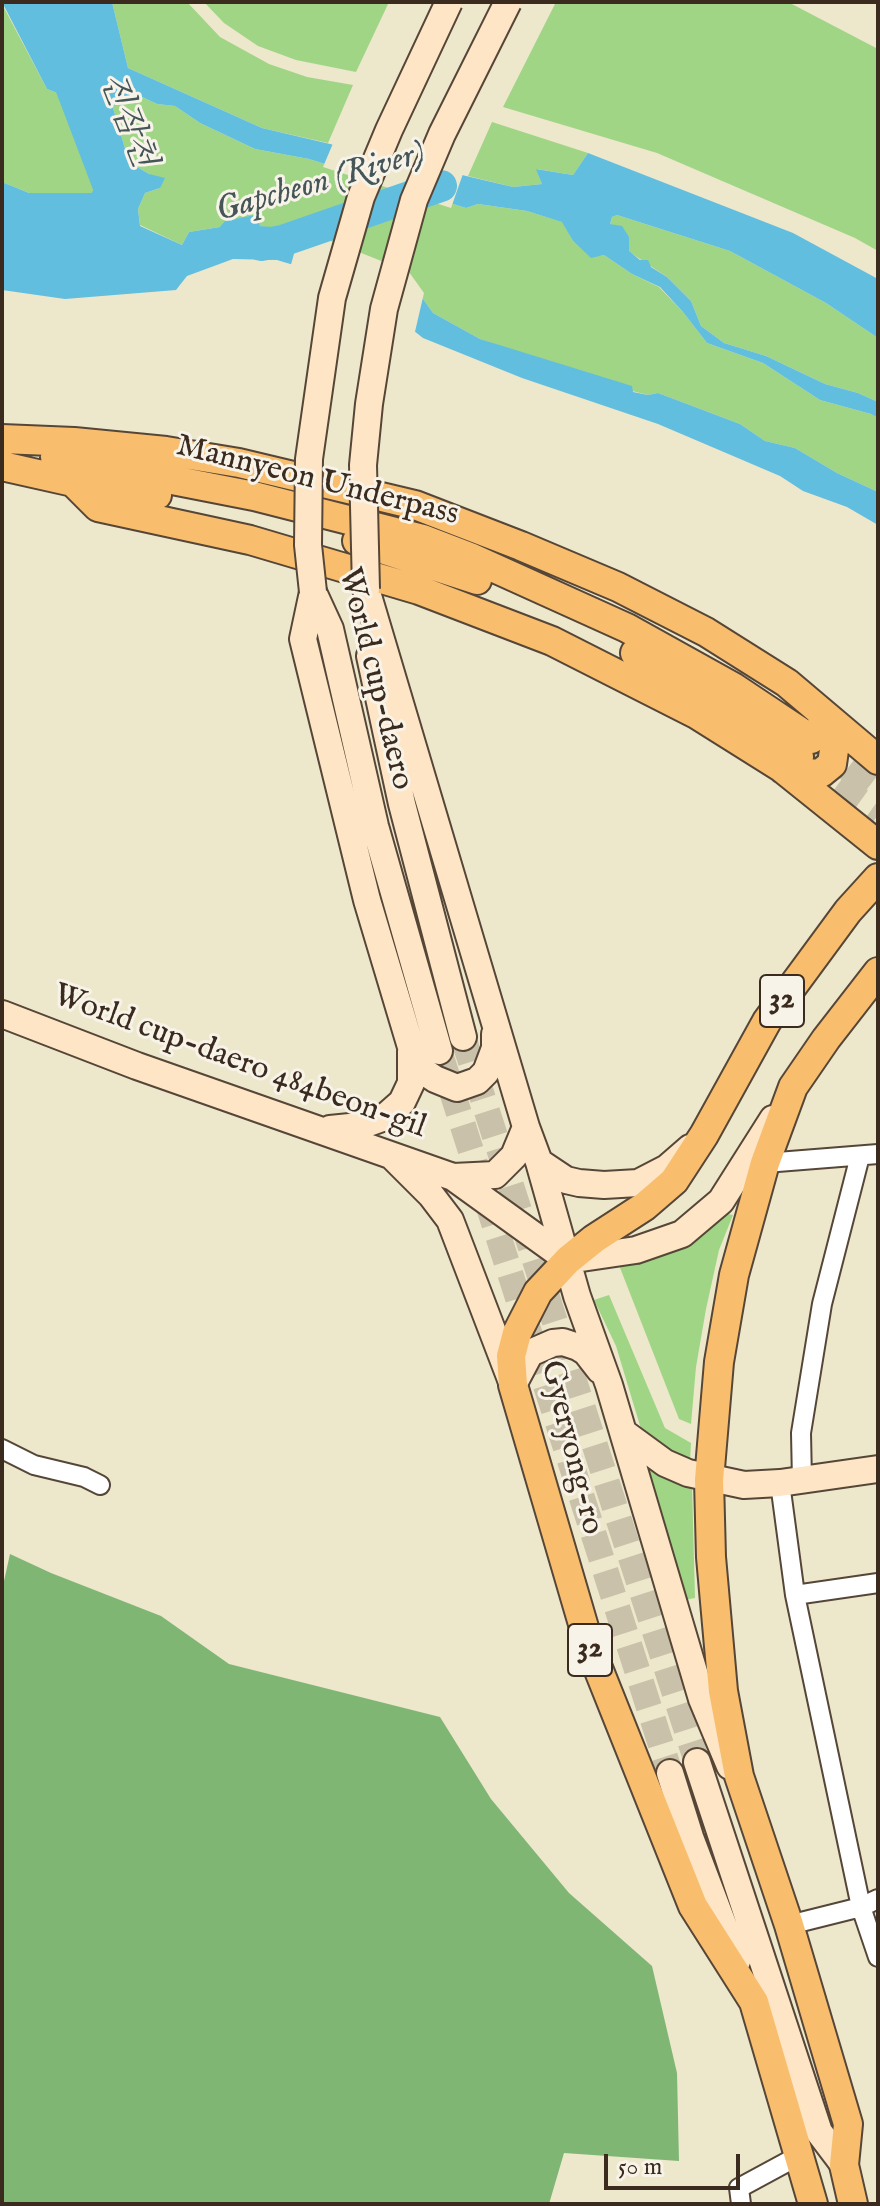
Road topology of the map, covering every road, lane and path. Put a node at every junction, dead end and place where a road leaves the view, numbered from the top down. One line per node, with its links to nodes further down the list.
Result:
1 (449, 2): 6 (street, World cup-daero, bridge)
2 (508, 2): 5 (street, World cup-daero, bridge)
3 (2, 441): 7 (main road); 8 (main road, Mannyeon Underpass)
4 (2, 466): 8 (main road, Mannyeon Underpass)
5 (366, 589): 14 (street); 15 (street, World cup-daero)
6 (313, 592): 16 (street); 17 (street, World cup-daero)
7 (815, 707): 8 (main road); 9 (main road)
8 (798, 755): 10 (main road)
9 (878, 760)
10 (878, 845)
11 (878, 878): 21 (main road, Gyeryong-ro / 32)
12 (878, 972): 18 (main road)
13 (2, 1014): 20 (street, World cup-daero 484beon-gil)
14 (495, 1026): 16 (street); 19 (street)
15 (463, 1037)
16 (411, 1047): 20 (street)
17 (439, 1051)
18 (793, 1087): 25 (main road); 27 (street)
19 (526, 1127): 24 (street); 26 (street)
20 (322, 1130): 22 (street, World cup-daero 484beon-gil)
21 (704, 1135): 24 (street); 27 (main road, Gyeryong-ro / 32)
22 (388, 1153): 26 (street, World cup-daero 484beon-gil); 28 (street)
23 (869, 1155): 25 (street); 34 (street)
24 (539, 1162): 27 (street)
25 (765, 1163): 33 (main road)
26 (453, 1177): 27 (street)
27 (568, 1260): 28 (main road, Gyeryong-ro / 32); 29 (street)
28 (516, 1377): 29 (street); 44 (main road, Gyeryong-ro / 32)
29 (609, 1385): 30 (street)
30 (624, 1433): 33 (street); 40 (street)
31 (2, 1449): 35 (street)
32 (878, 1469): 34 (street)
33 (709, 1480): 34 (street); 40 (main road)
34 (791, 1482): 37 (street)
35 (100, 1485)
36 (878, 1583): 37 (street)
37 (795, 1595): 41 (street)
38 (697, 1762): 46 (street)
39 (670, 1773): 44 (street)
40 (749, 1811): 42 (main road)
41 (870, 1903): 42 (street); 43 (street)
42 (789, 1925): 46 (main road)
43 (878, 1957)
44 (754, 2002): 45 (main road, 32)
45 (800, 2155): 47 (street); 48 (main road, 32)
46 (844, 2165): 49 (main road)
47 (741, 2204)
48 (813, 2204)
49 (853, 2204)

